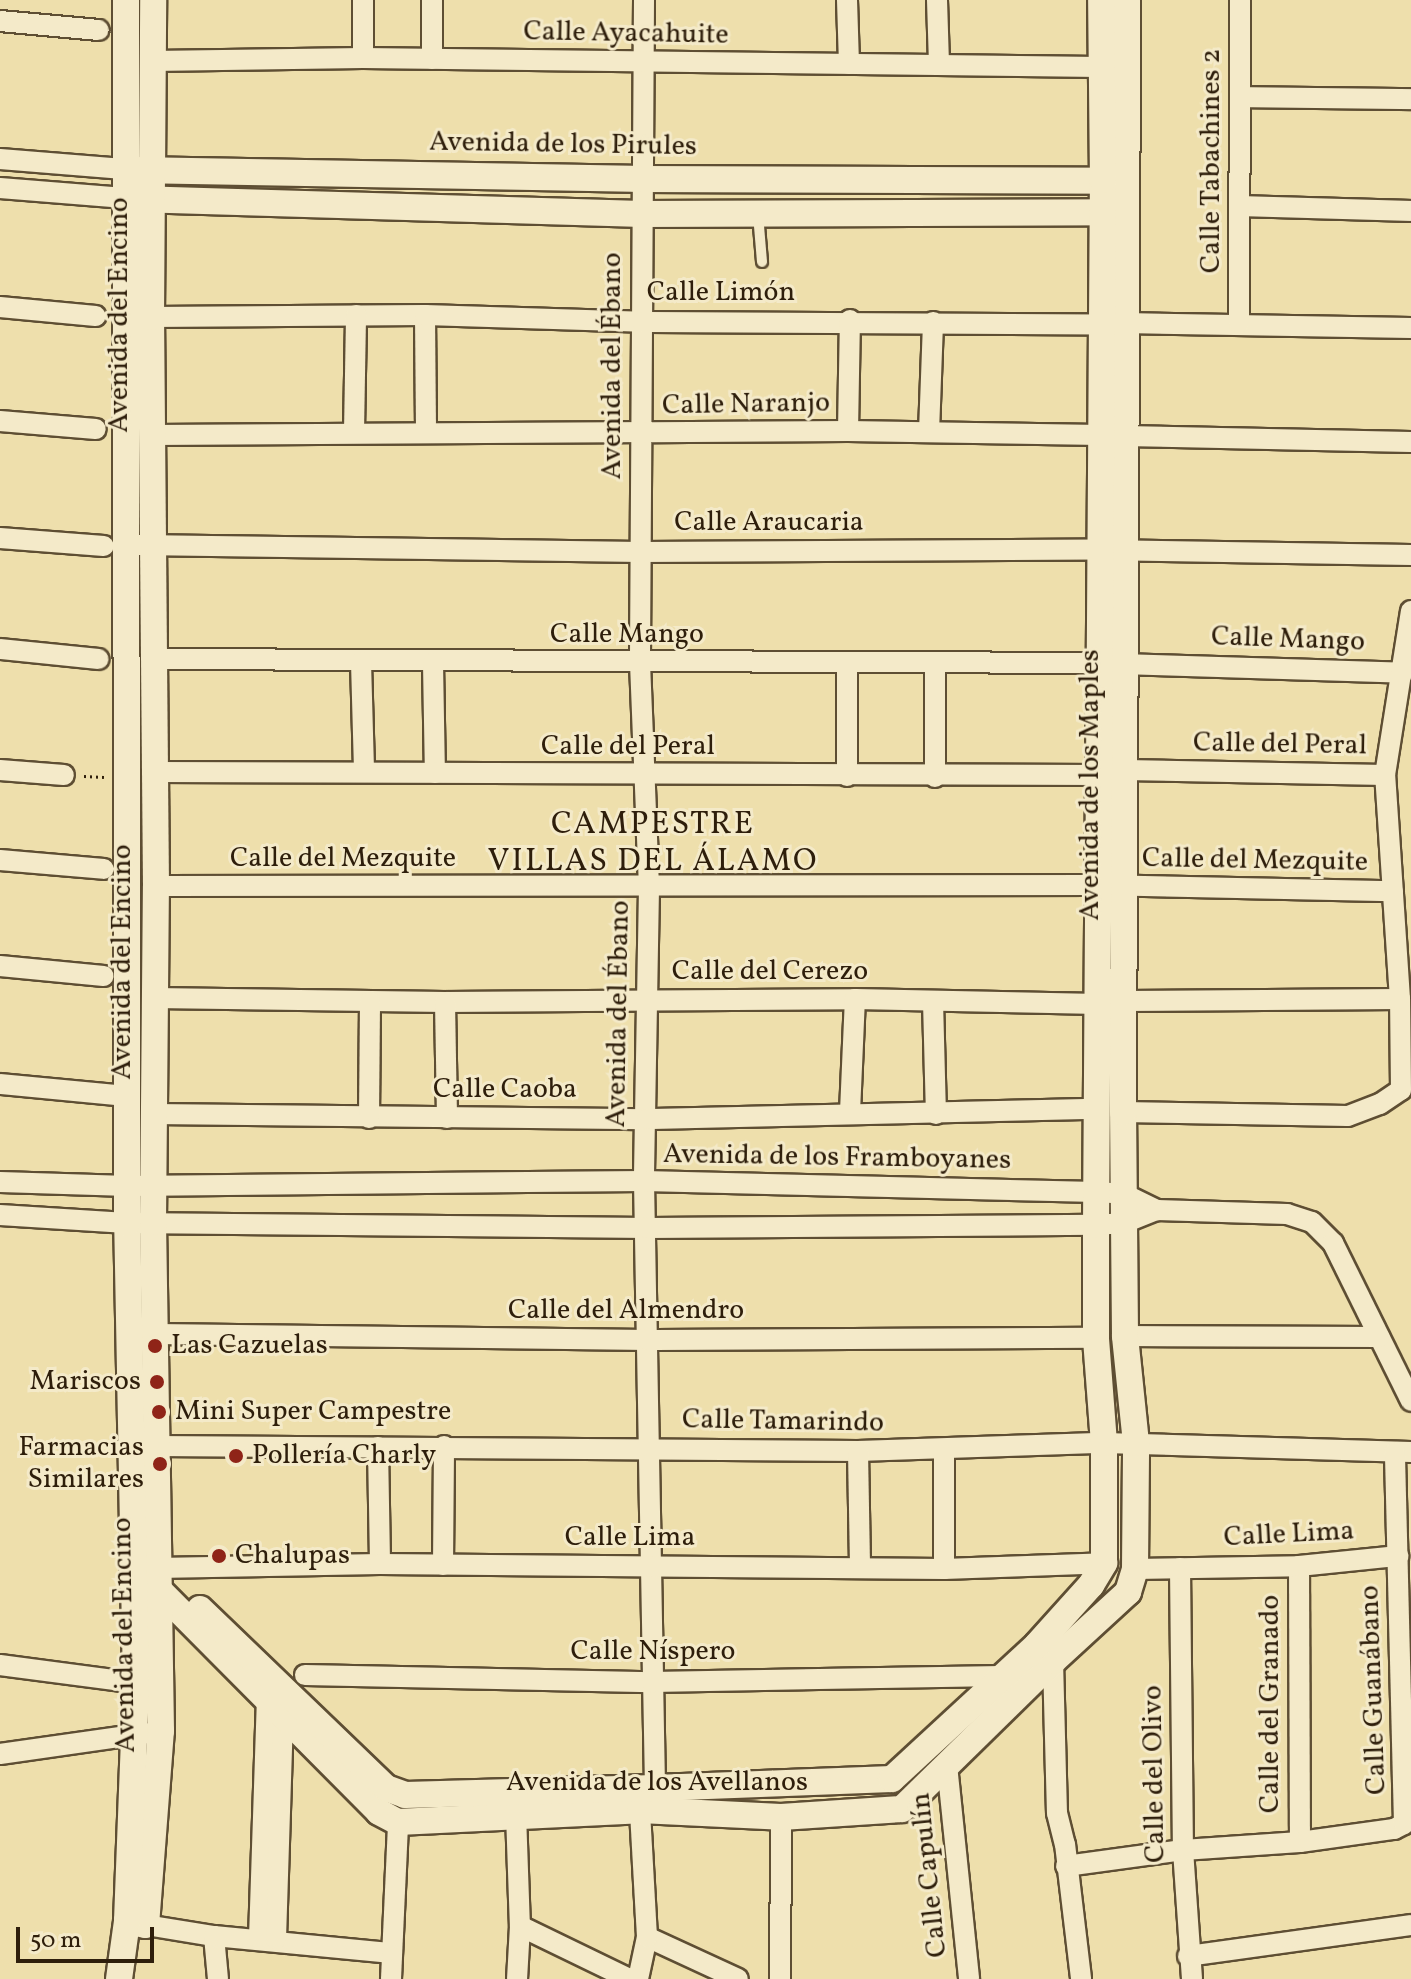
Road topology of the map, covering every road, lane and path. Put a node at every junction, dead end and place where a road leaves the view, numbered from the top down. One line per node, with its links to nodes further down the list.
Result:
1 (126, 0): 23 (street, Avenida del Encino)
2 (153, 0): 15 (street, Avenida del Encino)
3 (363, 0): 13 (street)
4 (432, 0): 14 (street)
5 (644, 0): 16 (street, Avenida del Ébano)
6 (847, 0): 17 (street)
7 (937, 0): 18 (street)
8 (1101, 0): 19 (street, Avenida de los Maples)
9 (1127, 0): 26 (street, Avenida de los Maples)
10 (1240, 0): 20 (street, Calle Tabachines 2)
11 (0, 21): 12 (street)
12 (99, 30)
13 (363, 58): 14 (street, Calle Ayacahuite); 15 (street, Calle Ayacahuite)
14 (432, 59): 16 (street, Calle Ayacahuite)
15 (152, 61): 24 (street, Avenida del Encino)
16 (642, 64): 17 (street, Calle Ayacahuite); 25 (street, Avenida del Ébano)
17 (849, 64): 18 (street, Calle Ayacahuite)
18 (939, 65): 19 (street, Calle Ayacahuite)
19 (1100, 67): 26 (street, Avenida de los Maples)
20 (1241, 97): 21 (street); 30 (street, Calle Tabachines 2)
21 (1411, 99)
22 (0, 159): 23 (street, Avenida de los Pirules)
23 (124, 169): 24 (street, Avenida de los Pirules); 28 (street, Avenida del Encino)
24 (151, 172): 25 (street, Avenida de los Pirules); 29 (street, Avenida del Encino)
25 (642, 179): 26 (street, Avenida de los Pirules); 33 (street, Avenida del Ébano)
26 (1115, 180): 32 (street, Avenida de los Maples)
27 (0, 188): 28 (street)
28 (125, 198): 29 (street); 58 (street, Avenida del Encino)
29 (151, 200): 33 (street); 40 (street, Avenida del Encino)
30 (1240, 206): 31 (street); 44 (street, Calle Tabachines 2)
31 (1411, 211)
32 (1114, 212): 34 (street); 45 (street, Avenida de los Maples)
33 (641, 214): 34 (street); 42 (street, Avenida del Ébano)
34 (758, 214): 35 (lane)
35 (762, 262)
36 (0, 307): 39 (street)
37 (356, 315): 38 (street, Calle Limón); 40 (street, Calle Limón); 50 (street)
38 (425, 315): 42 (street, Calle Limón); 51 (street)
39 (96, 316)
40 (151, 317): 53 (street, Avenida del Encino)
41 (850, 320): 42 (street, Calle Limón); 43 (street, Calle Limón); 49 (street)
42 (642, 322): 54 (street, Avenida del Ébano)
43 (933, 322): 45 (street, Calle Limón); 52 (street)
44 (1239, 323): 45 (street, Calle Limón); 46 (street, Calle Limón)
45 (1112, 324): 55 (street, Avenida de los Maples)
46 (1411, 328)
47 (0, 421): 48 (street)
48 (96, 429)
49 (848, 431): 52 (street, Calle Naranjo); 54 (street, Calle Naranjo)
50 (354, 432): 51 (street, Calle Naranjo); 53 (street, Calle Naranjo)
51 (426, 432): 54 (street, Calle Naranjo)
52 (929, 432): 55 (street, Calle Naranjo)
53 (152, 435): 58 (street, Avenida del Encino)
54 (641, 435): 61 (street, Avenida del Ébano)
55 (1112, 436): 56 (street, Calle Naranjo); 59 (street, Avenida de los Maples); 60 (street, Avenida de los Maples)
56 (1411, 442)
57 (0, 538): 58 (street, Calle Araucaria)
58 (128, 545): 61 (street, Calle Araucaria); 66 (street, Avenida del Encino); 84 (street, Avenida del Encino)
59 (1099, 550): 60 (street, Calle Araucaria); 61 (street, Calle Araucaria); 70 (street, Avenida de los Maples)
60 (1125, 551): 62 (street, Calle Araucaria); 70 (street, Avenida de los Maples)
61 (641, 552): 69 (street, Avenida del Ébano)
62 (1411, 555)
63 (1411, 611): 73 (street)
64 (0, 649): 65 (street)
65 (98, 659)
66 (154, 659): 67 (street, Calle Mango); 75 (street, Avenida del Encino)
67 (361, 662): 68 (street, Calle Mango); 76 (street)
68 (433, 663): 69 (street, Calle Mango); 78 (street)
69 (640, 663): 71 (street, Calle Mango); 81 (street, Avenida del Ébano)
70 (1111, 664): 72 (street, Calle Mango); 73 (street, Calle Mango); 77 (street, Avenida de los Maples)
71 (847, 665): 72 (street, Calle Mango); 82 (street)
72 (935, 665): 83 (street)
73 (1403, 673): 80 (street)
74 (0, 770): 79 (street)
75 (155, 772): 76 (street, Calle del Peral); 87 (street, Avenida del Encino)
76 (364, 772): 78 (street, Calle del Peral)
77 (1112, 772): 80 (street, Calle del Peral); 83 (street, Calle del Peral); 88 (street, Avenida de los Maples)
78 (435, 773): 81 (street, Calle del Peral)
79 (64, 775): 84 (path)
80 (1385, 775): 90 (street)
81 (643, 776): 82 (street, Calle del Peral); 89 (street, Avenida del Ébano)
82 (847, 776): 83 (street, Calle del Peral)
83 (935, 777)
84 (128, 778): 113 (street, Avenida del Encino)
85 (0, 860): 86 (street)
86 (104, 869)
87 (156, 886): 89 (street, Calle del Mezquite); 93 (street, Avenida del Encino)
88 (1110, 886): 89 (street, Calle del Mezquite); 90 (street, Calle del Mezquite); 100 (street, Avenida de los Maples)
89 (649, 888): 96 (street, Avenida del Ébano)
90 (1393, 891): 95 (street)
91 (0, 966): 92 (street)
92 (104, 976)
93 (154, 998): 98 (street, Calle del Cerezo); 106 (street, Avenida del Encino)
94 (855, 999): 96 (street, Calle del Cerezo); 97 (street, Calle del Cerezo); 104 (street)
95 (1400, 999): 100 (street, Calle del Cerezo); 105 (street)
96 (648, 1001): 99 (street, Calle del Cerezo); 110 (street, Avenida del Ébano)
97 (933, 1001): 100 (street, Calle del Cerezo); 107 (street)
98 (370, 1002): 99 (street, Calle del Cerezo); 108 (street)
99 (445, 1002): 109 (street)
100 (1112, 1002): 103 (street, Avenida de los Maples); 105 (street, Avenida de los Maples)
101 (0, 1084): 102 (street)
102 (116, 1095)
103 (1096, 1109): 107 (street, Calle Caoba); 114 (street, Avenida de los Maples)
104 (850, 1112): 107 (street, Calle Caoba); 110 (street, Calle Caoba)
105 (1123, 1112): 115 (street, Avenida de los Maples)
106 (153, 1114): 108 (street, Calle Caoba); 113 (street, Avenida del Encino)
107 (936, 1114)
108 (369, 1118): 109 (street, Calle Caoba)
109 (447, 1118): 110 (street, Calle Caoba)
110 (647, 1119): 111 (street, Avenida del Ébano)
111 (644, 1181): 113 (street, Avenida de los Framboyanes); 114 (street, Avenida de los Framboyanes); 121 (street, Avenida del Ébano)
112 (0, 1182): 113 (street, Avenida de los Framboyanes)
113 (141, 1185): 118 (street, Avenida del Encino)
114 (1097, 1192): 115 (street, Avenida de los Framboyanes); 120 (street, Avenida de los Maples)
115 (1124, 1194): 116 (street, Avenida de los Framboyanes); 119 (street, Avenida de los Maples)
116 (1157, 1210): 119 (street, Avenida de los Framboyanes); 124 (street, Avenida de los Framboyanes)
117 (0, 1215): 118 (street, Avenida de los Framboyanes)
118 (140, 1222): 121 (street, Avenida de los Framboyanes); 122 (street, Avenida del Encino); 143 (street, Avenida del Encino)
119 (1124, 1223): 120 (street, Avenida de los Framboyanes); 123 (street, Avenida de los Maples)
120 (1096, 1225): 121 (street, Avenida de los Framboyanes); 125 (street, Avenida de los Maples)
121 (648, 1228): 126 (street, Avenida del Ébano)
122 (156, 1334): 126 (street, Calle del Almendro); 130 (street, Avenida del Encino)
123 (1125, 1336): 124 (street); 129 (street, Avenida de los Maples)
124 (1379, 1337): 127 (street, Avenida de los Framboyanes)
125 (1096, 1338): 126 (street, Calle del Almendro); 128 (street, Avenida de los Maples)
126 (648, 1340): 133 (street, Avenida del Ébano)
127 (1411, 1401)
128 (1104, 1443): 129 (street, Calle Tamarindo); 135 (street, Calle Tamarindo); 138 (street, Avenida de los Maples)
129 (1136, 1443): 136 (street, Calle Tamarindo); 147 (street, Avenida de los Maples)
130 (155, 1446): 132 (street, Calle Tamarindo); 143 (street, Avenida del Encino)
131 (444, 1446): 132 (street, Calle Tamarindo); 133 (street, Calle Tamarindo); 140 (street)
132 (378, 1447): 139 (street)
133 (650, 1449): 134 (street, Calle Tamarindo); 141 (street, Avenida del Ébano)
134 (858, 1451): 135 (street, Calle Tamarindo); 144 (street)
135 (944, 1451): 146 (street)
136 (1403, 1452): 137 (street, Calle Guanábano)
137 (1398, 1556): 142 (street, Calle Lima); 163 (street, Calle Guanábano)
138 (1104, 1563): 146 (street, Calle Lima); 148 (street, Avenida de los Avellanos)
139 (380, 1564): 140 (street, Calle Lima); 143 (street, Calle Lima)
140 (443, 1565): 141 (street, Calle Lima)
141 (652, 1566): 144 (street, Calle Lima); 152 (street, Avenida del Ébano)
142 (1299, 1566): 145 (street, Calle Lima); 163 (street, Calle del Granado)
143 (145, 1567): 153 (street, Avenida del Encino); 154 (street); 155 (street, Avenida del Encino); 159 (street, Avenida de los Avellanos)
144 (860, 1567): 146 (street, Calle Lima)
145 (1180, 1568): 147 (street, Calle Lima); 164 (street, Calle del Olivo)
146 (944, 1569)
147 (1135, 1569): 148 (street, Avenida de los Avellanos)
148 (1045, 1653): 151 (street, Avenida de los Avellanos); 158 (street, Avenida de los Avellanos); 165 (street)
149 (0, 1665): 153 (street)
150 (305, 1675): 152 (street, Calle Níspero)
151 (1002, 1676): 152 (street, Calle Níspero); 159 (street, Avenida de los Avellanos)
152 (652, 1682): 159 (street, Avenida del Ébano)
153 (136, 1683): 156 (street, Avenida del Encino)
154 (275, 1710): 162 (street); 171 (street)
155 (161, 1731): 156 (street); 166 (street, Avenida del Encino)
156 (135, 1735): 157 (street); 166 (street, Avenida del Encino)
157 (0, 1754)
158 (947, 1765): 161 (street, Avenida de los Avellanos); 182 (street, Calle Capulín)
159 (648, 1799): 160 (street, Avenida de los Avellanos); 161 (street, Avenida de los Avellanos); 170 (street, Avenida del Ébano)
160 (516, 1814): 162 (street, Avenida de los Avellanos); 168 (street)
161 (781, 1817): 181 (street)
162 (398, 1822): 172 (street)
163 (1300, 1842): 164 (street, Calle Guanábano)
164 (1183, 1850): 165 (street, Calle Guanábano); 173 (street, Calle del Olivo)
165 (1066, 1866): 183 (street)
166 (137, 1923): 169 (street); 174 (street)
167 (1411, 1925): 173 (street)
168 (520, 1926): 177 (street); 178 (street)
169 (214, 1936): 171 (street); 175 (street)
170 (647, 1937): 179 (street, Avenida del Ébano); 180 (street)
171 (268, 1938): 172 (street)
172 (389, 1953): 176 (street)
173 (1188, 1956): 184 (street, Calle del Olivo)
174 (119, 1979)
175 (218, 1979)
176 (391, 1979)
177 (517, 1979)
178 (629, 1979)
179 (638, 1979)
180 (738, 1979)
181 (780, 1979)
182 (969, 1979)
183 (1081, 1979)
184 (1192, 1979)

